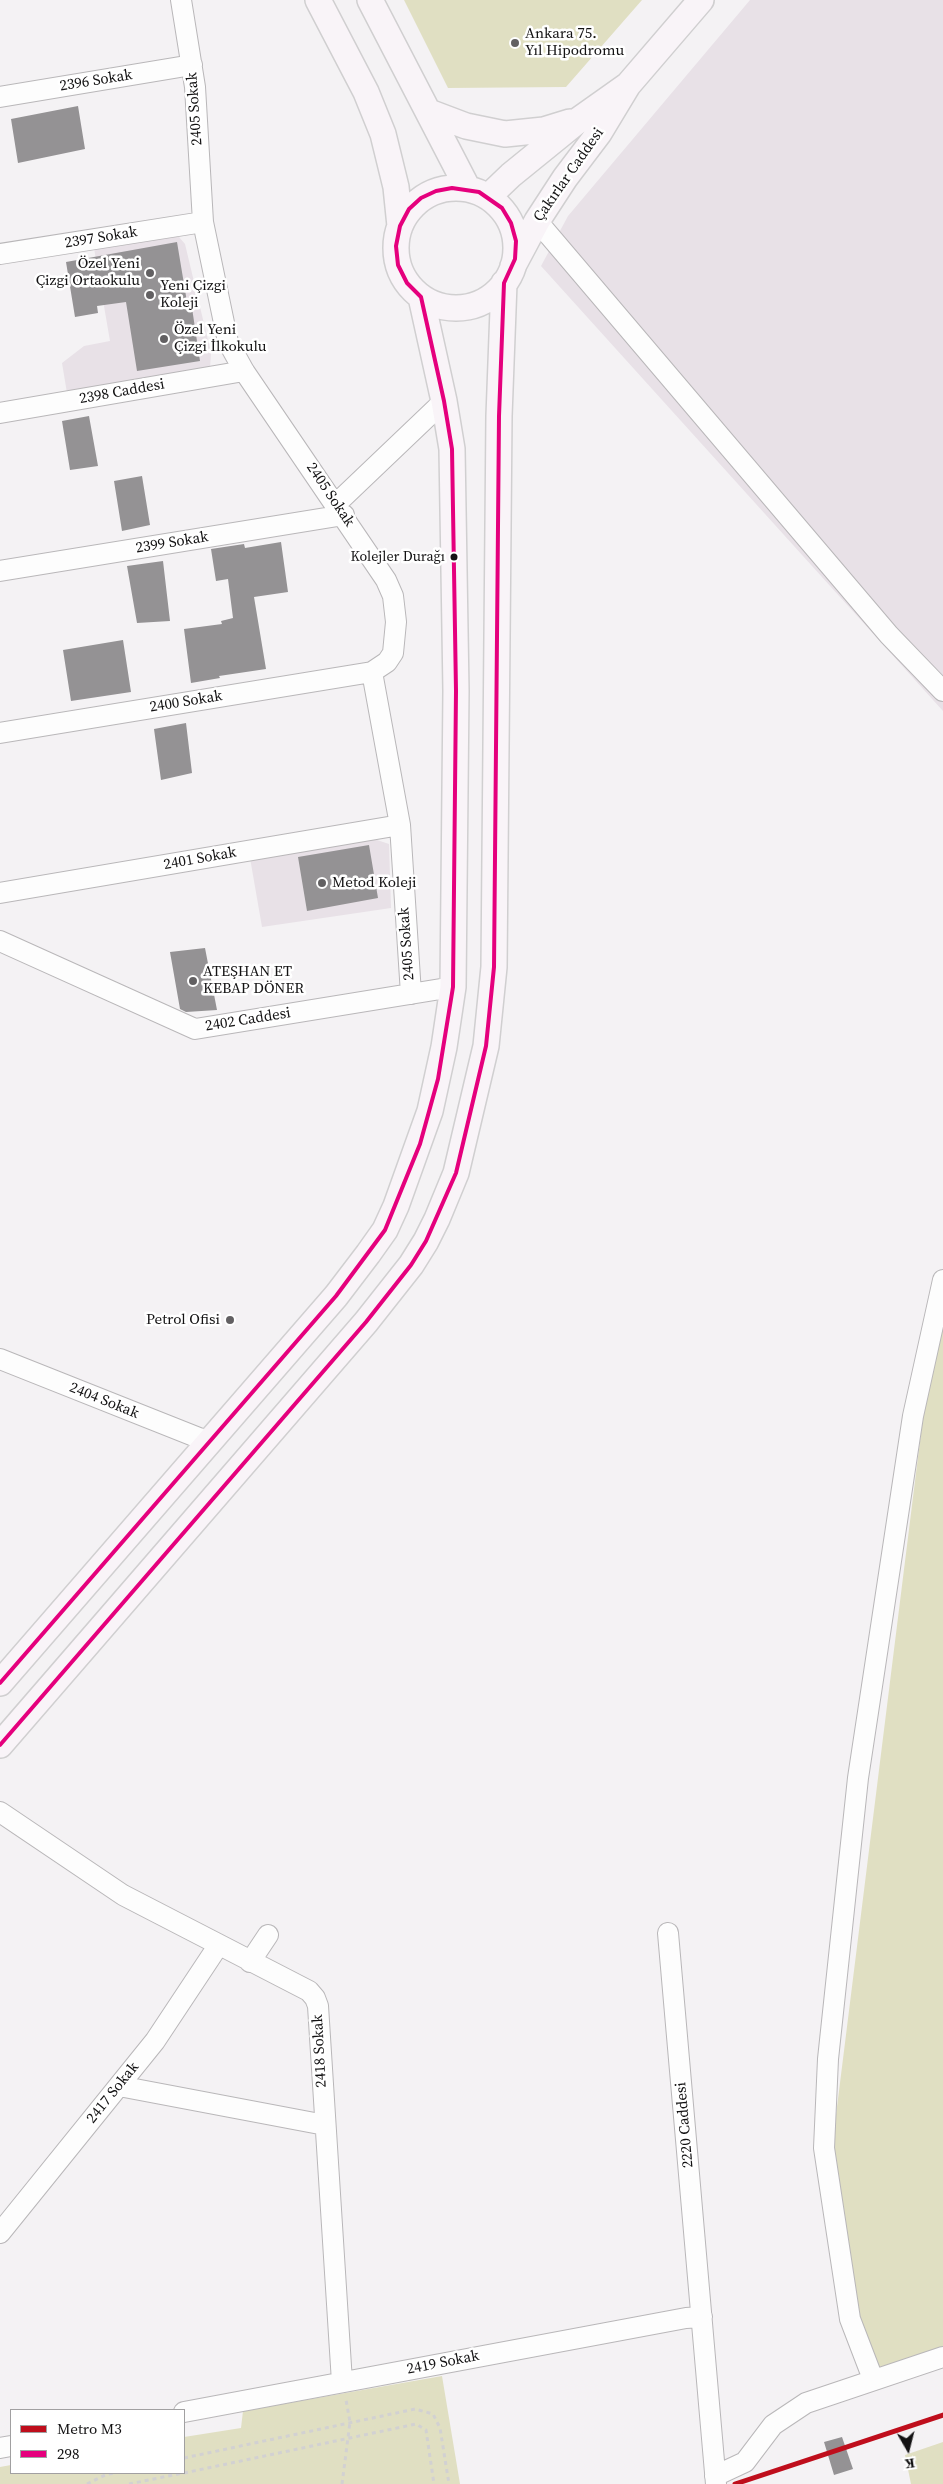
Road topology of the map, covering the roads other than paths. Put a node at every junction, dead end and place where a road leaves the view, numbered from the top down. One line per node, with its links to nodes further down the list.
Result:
1 (182, 0): 5 (street, 2405 Sokak)
2 (318, 0): 13 (main road)
3 (370, 0): 8 (main road)
4 (701, 0): 6 (main road, Çakırlar Caddesi)
5 (192, 65): 7 (street, 2396 Sokak); 12 (street, 2405 Sokak)
6 (628, 85): 9 (main road, Çakırlar Caddesi); 11 (main road, Çakırlar Caddesi)
7 (0, 97)
8 (429, 112): 9 (main road); 10 (main road)
9 (580, 119): 10 (main road, Çakırlar Caddesi)
10 (478, 193): 13 (main road); 15 (main road)
11 (537, 221): 15 (main road, Çakırlar Caddesi); 23 (street)
12 (203, 222): 14 (street, 2397 Sokak); 17 (street, 2405 Sokak)
13 (400, 226): 16 (main road)
14 (0, 254)
15 (508, 275): 16 (main road); 34 (main road)
16 (421, 297): 18 (main road)
17 (244, 371): 19 (street, 2398 Caddesi); 20 (street, 2405 Sokak)
18 (444, 401): 20 (street); 28 (main road)
19 (0, 413)
20 (340, 509): 21 (street, 2399 Sokak); 22 (street, 2405 Sokak)
21 (0, 571)
22 (372, 672): 24 (street, 2400 Sokak); 25 (street, 2405 Sokak)
23 (943, 691)
24 (0, 733)
25 (400, 825): 26 (street, 2401 Sokak); 29 (street, 2405 Sokak)
26 (0, 893)
27 (0, 941): 29 (street, 2402 Caddesi)
28 (453, 987): 29 (street, 2402 Caddesi); 32 (main road)
29 (411, 994)
30 (943, 1280): 45 (street)
31 (0, 1359): 32 (street, 2404 Sokak)
32 (209, 1442): 33 (main road)
33 (0, 1682)
34 (0, 1746)
35 (0, 1812): 38 (street, 2418 Sokak)
36 (668, 1933): 43 (street, 2220 Caddesi)
37 (268, 1935): 39 (street)
38 (218, 1946): 39 (street, 2418 Sokak); 40 (street, 2417 Sokak)
39 (250, 1962): 41 (street, 2418 Sokak)
40 (119, 2086): 41 (street); 42 (street, 2417 Sokak)
41 (325, 2125): 46 (street, 2418 Sokak)
42 (0, 2233)
43 (702, 2317): 46 (street, 2419 Sokak); 48 (street, 2220 Caddesi)
44 (943, 2356): 45 (street)
45 (873, 2380): 48 (street)
46 (342, 2382): 47 (street, 2419 Sokak)
47 (185, 2412)
48 (716, 2480)

